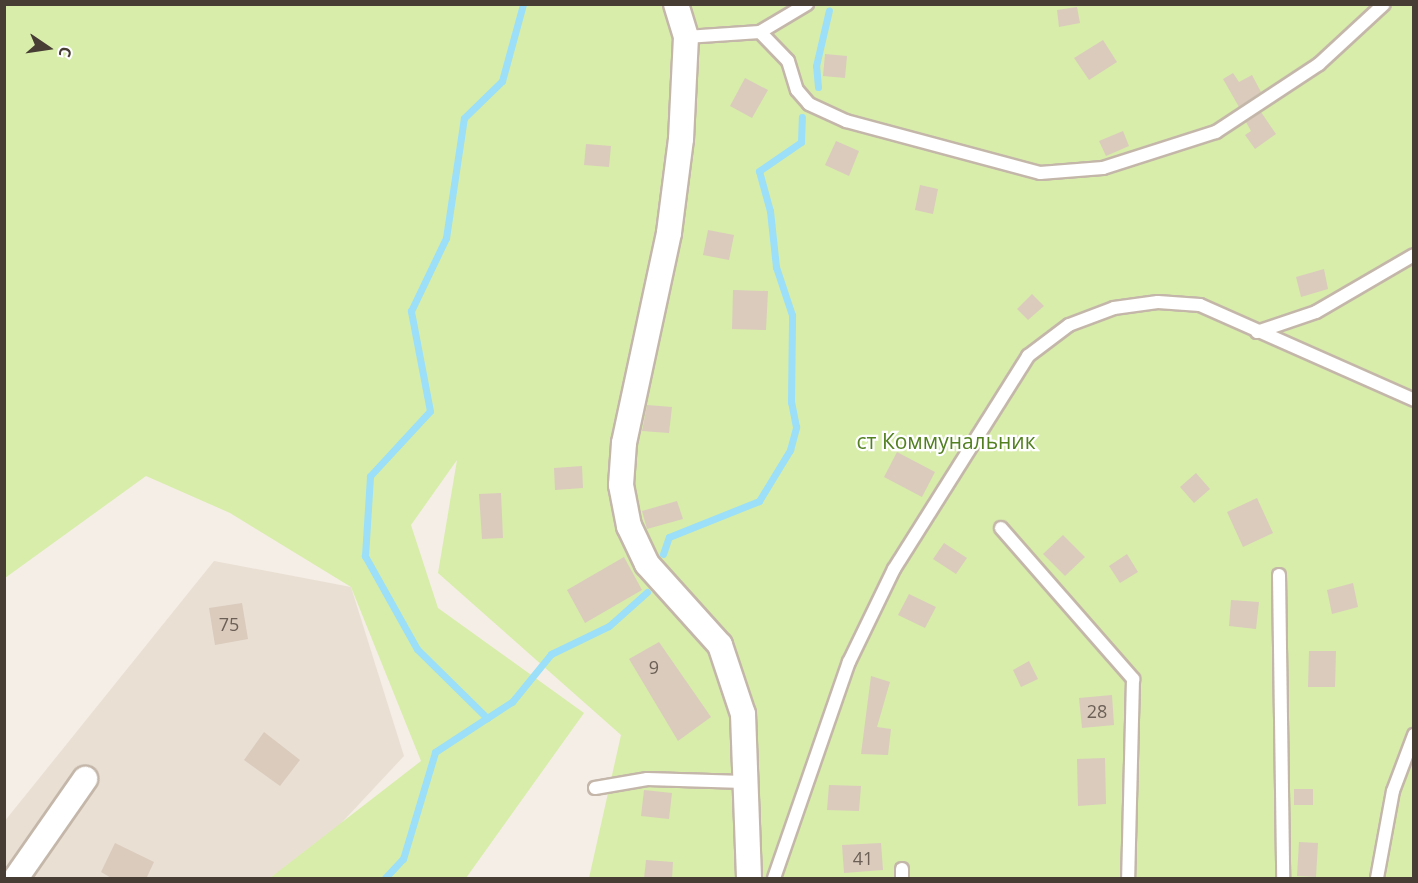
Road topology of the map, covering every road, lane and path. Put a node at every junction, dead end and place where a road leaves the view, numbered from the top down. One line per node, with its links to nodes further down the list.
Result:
1 (676, 4): 5 (street)
2 (807, 4): 4 (lane)
3 (1384, 4): 4 (lane)
4 (760, 32): 5 (lane)
5 (686, 37): 13 (street)
6 (1413, 255): 7 (lane)
7 (1257, 332): 8 (lane); 17 (lane)
8 (1413, 400)
9 (1001, 528): 18 (lane)
10 (1279, 575): 19 (lane)
11 (1413, 735): 20 (lane)
12 (86, 779): 15 (street)
13 (744, 782): 14 (lane); 16 (street)
14 (595, 788)
15 (16, 879)
16 (749, 879)
17 (774, 879)
18 (1128, 879)
19 (1283, 879)
20 (1377, 879)

